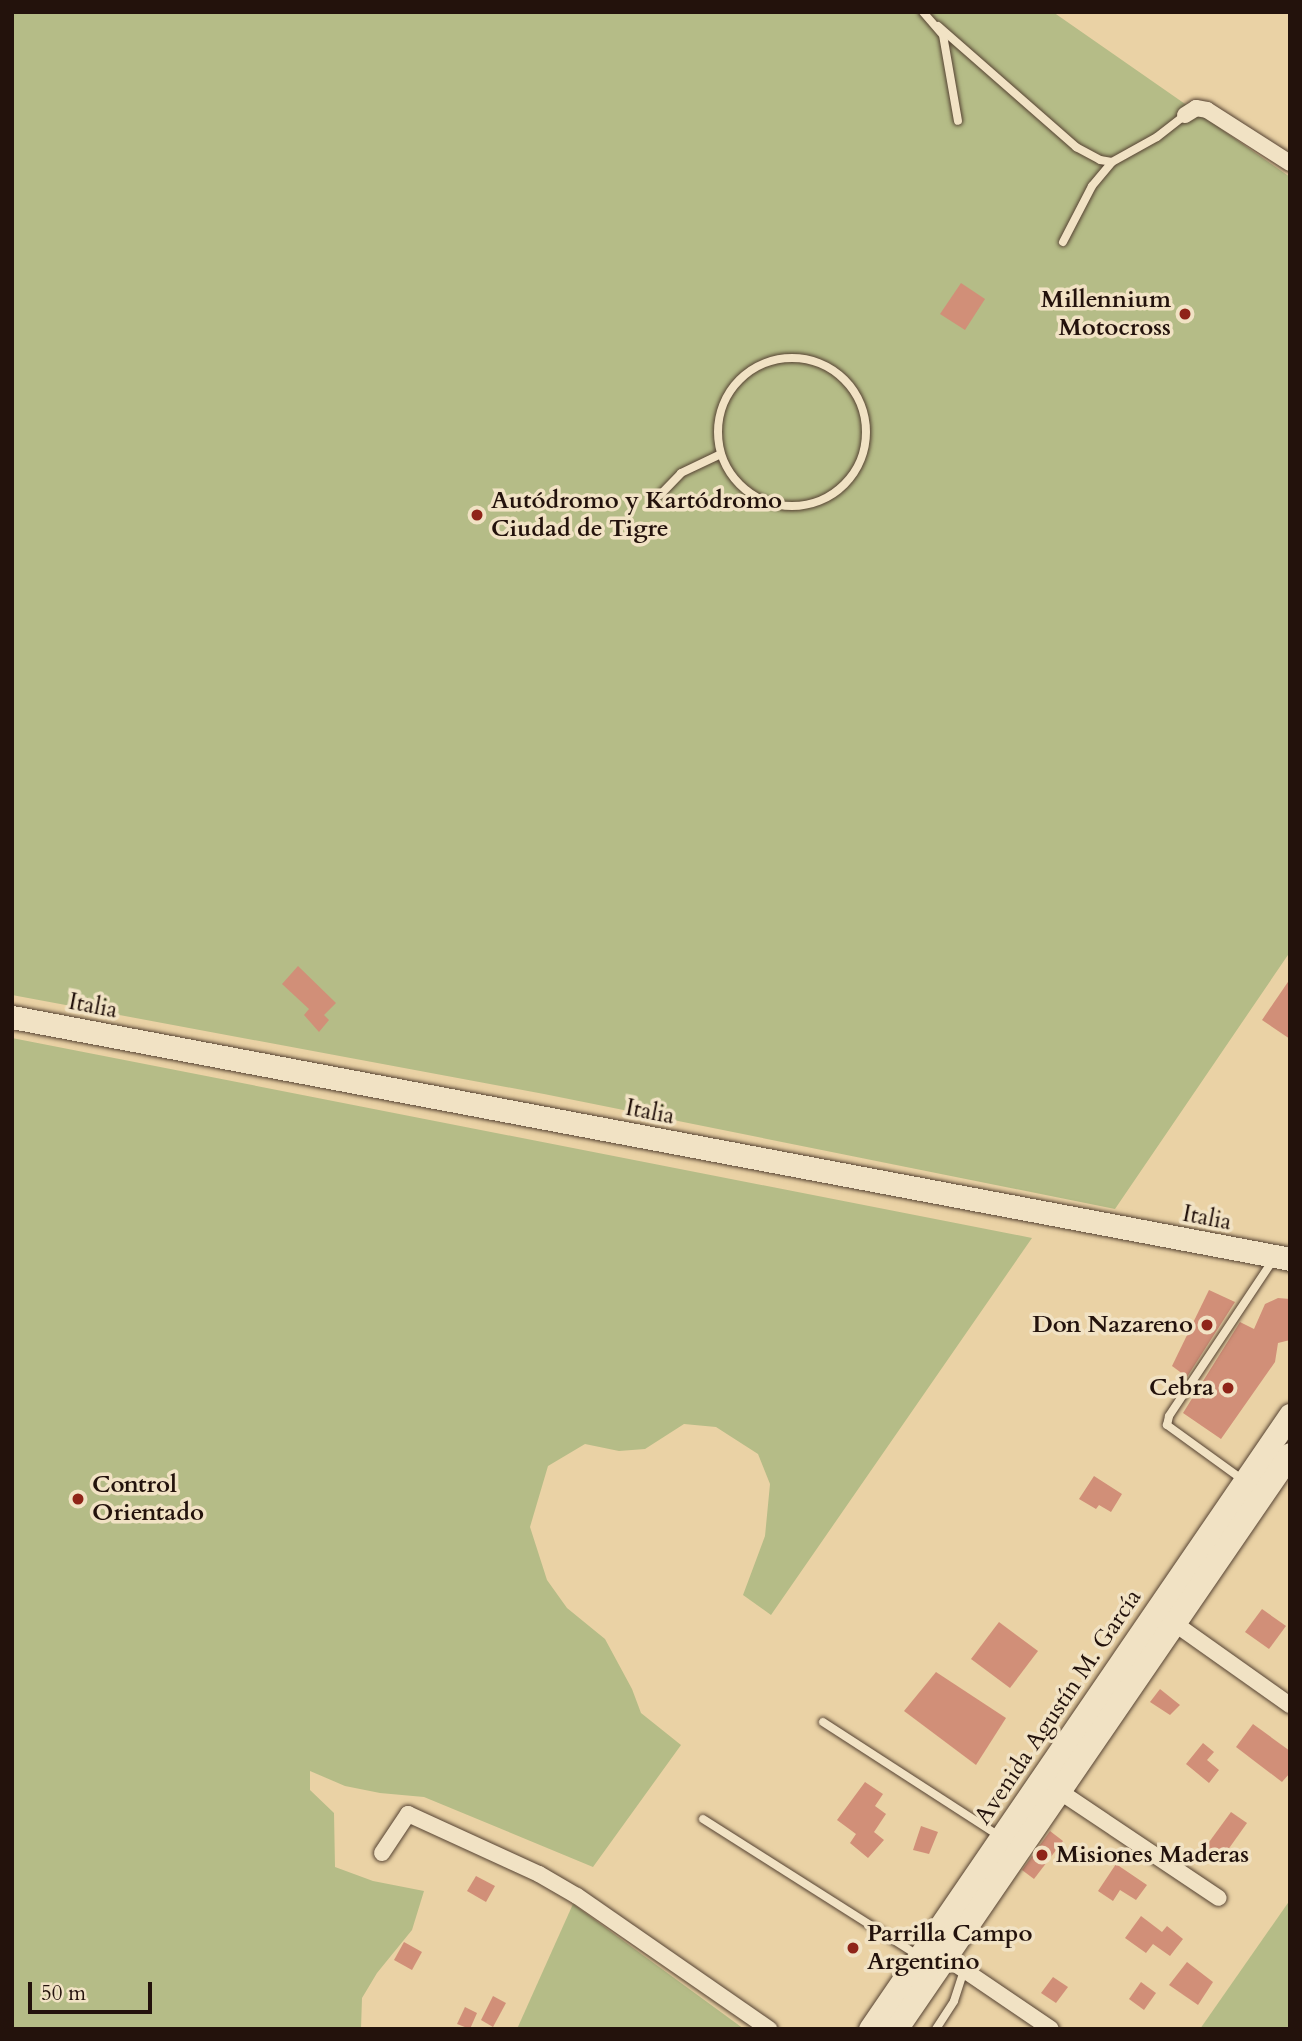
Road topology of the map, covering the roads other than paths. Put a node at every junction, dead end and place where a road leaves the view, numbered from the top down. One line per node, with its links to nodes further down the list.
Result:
1 (923, 12): 2 (lane)
2 (938, 26): 4 (lane); 5 (lane)
3 (1185, 115): 5 (lane); 6 (street)
4 (957, 121)
5 (1112, 162): 7 (lane)
6 (1290, 163)
7 (1063, 242)
8 (721, 454): 8 (lane); 9 (lane)
9 (660, 495)
10 (12, 1017): 11 (main road, Italia)
11 (1283, 1258): 14 (lane)
12 (1290, 1415): 14 (main road, Avenida Agustín M. García)
13 (1290, 1454): 15 (main road, Avenida Agustín M. García)
14 (1244, 1481): 20 (main road, Avenida Agustín M. García)
15 (1174, 1623): 16 (street); 18 (main road, Avenida Agustín M. García)
16 (1290, 1705)
17 (823, 1722): 20 (lane)
18 (1059, 1791): 22 (street); 24 (main road, Avenida Agustín M. García)
19 (703, 1819): 23 (lane)
20 (1001, 1837): 23 (main road, Avenida Agustín M. García)
21 (382, 1853): 25 (street)
22 (1219, 1898)
23 (919, 1957): 26 (main road, Avenida Agustín M. García)
24 (954, 1964): 27 (main road, Avenida Agustín M. García); 28 (lane); 29 (street)
25 (769, 2029)
26 (870, 2029)
27 (896, 2029)
28 (936, 2029)
29 (1051, 2029)

